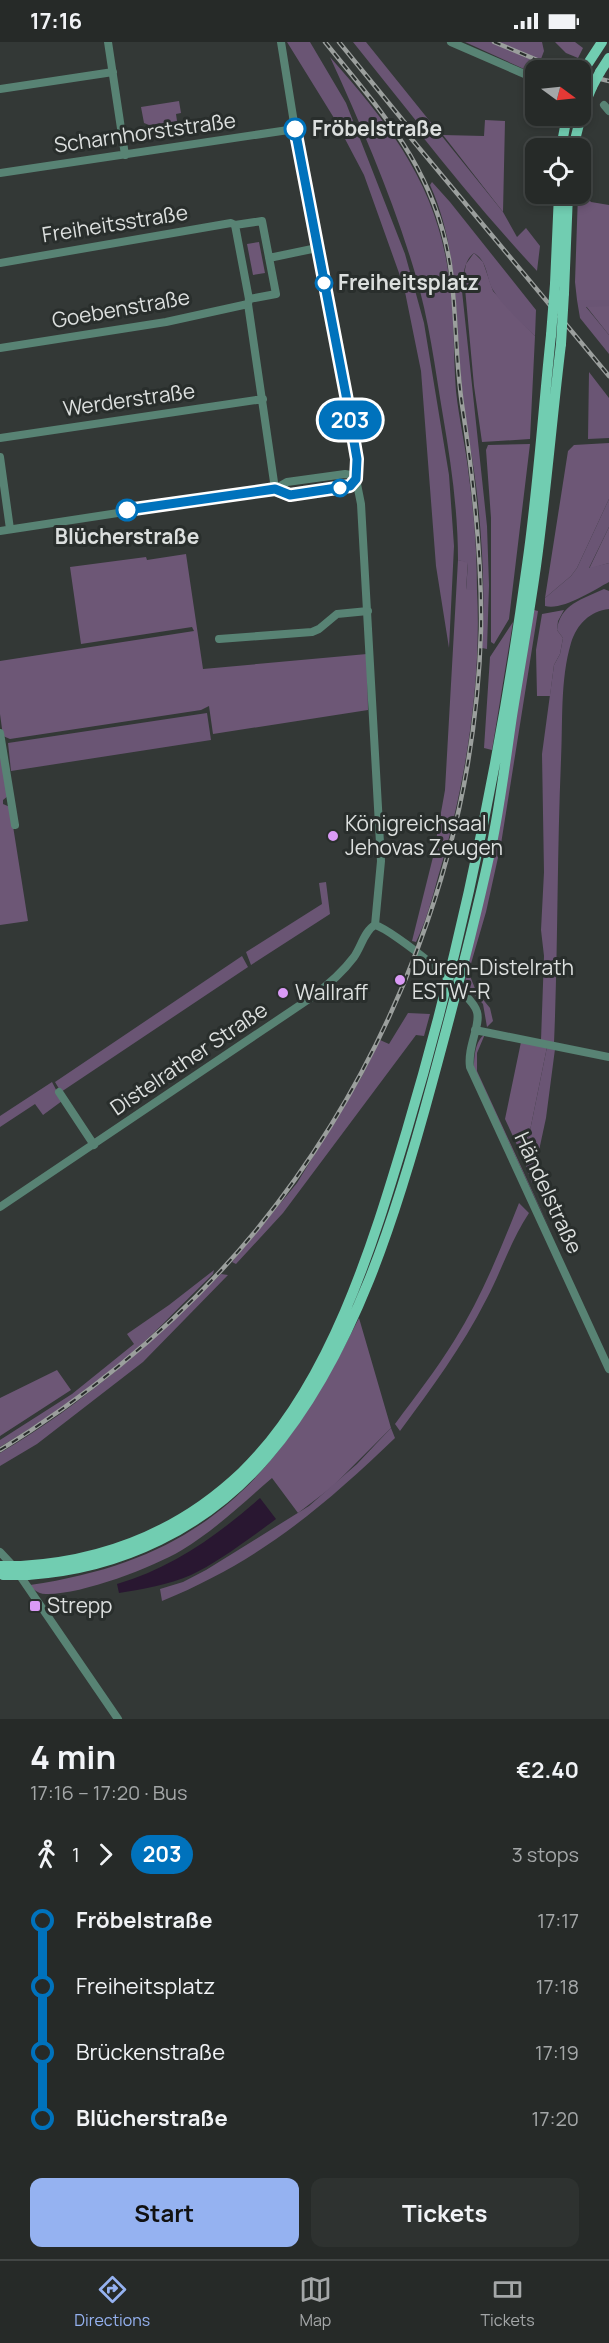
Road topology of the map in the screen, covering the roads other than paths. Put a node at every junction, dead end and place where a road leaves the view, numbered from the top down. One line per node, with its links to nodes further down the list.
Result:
1 (108, 42): 7 (street)
2 (281, 42): 10 (street)
3 (451, 42): 8 (street)
4 (602, 42): 6 (main road)
5 (609, 58): 11 (main road, bridge)
6 (591, 60)
7 (113, 72): 9 (street); 12 (street)
8 (525, 74)
9 (0, 89)
10 (295, 129): 12 (street, Scharnhorststraße); 17 (street)
11 (576, 138)
12 (125, 154): 13 (street, Scharnhorststraße)
13 (0, 173)
14 (559, 204): 34 (main road, bridge)
15 (568, 204): 34 (main road, bridge)
16 (235, 225): 18 (street); 19 (street, Freiheitsstraße); 20 (street)
17 (317, 248): 18 (street); 25 (street)
18 (269, 258): 20 (street)
19 (0, 263)
20 (248, 302): 21 (street, Goebenstraße); 22 (street)
21 (0, 348)
22 (263, 399): 23 (street, Werderstraße); 26 (street)
23 (0, 438)
24 (0, 457): 27 (street)
25 (356, 479): 26 (street); 26 (street); 29 (street)
26 (275, 489): 27 (street)
27 (10, 529): 28 (street)
28 (0, 531)
29 (368, 611): 30 (street); 33 (street)
30 (219, 639)
31 (0, 733): 32 (street)
32 (15, 825)
33 (375, 925): 34 (street, Händelstraße); 38 (street, Distelrather Straße)
34 (453, 984): 35 (street, Händelstraße); 42 (main road, bridge)
35 (475, 1030): 36 (street); 40 (street, Händelstraße)
36 (609, 1057)
37 (59, 1092): 38 (street)
38 (94, 1145): 39 (street, Distelrather Straße)
39 (0, 1207)
40 (609, 1370)
41 (0, 1552): 43 (street)
42 (1, 1572)
43 (118, 1719)

